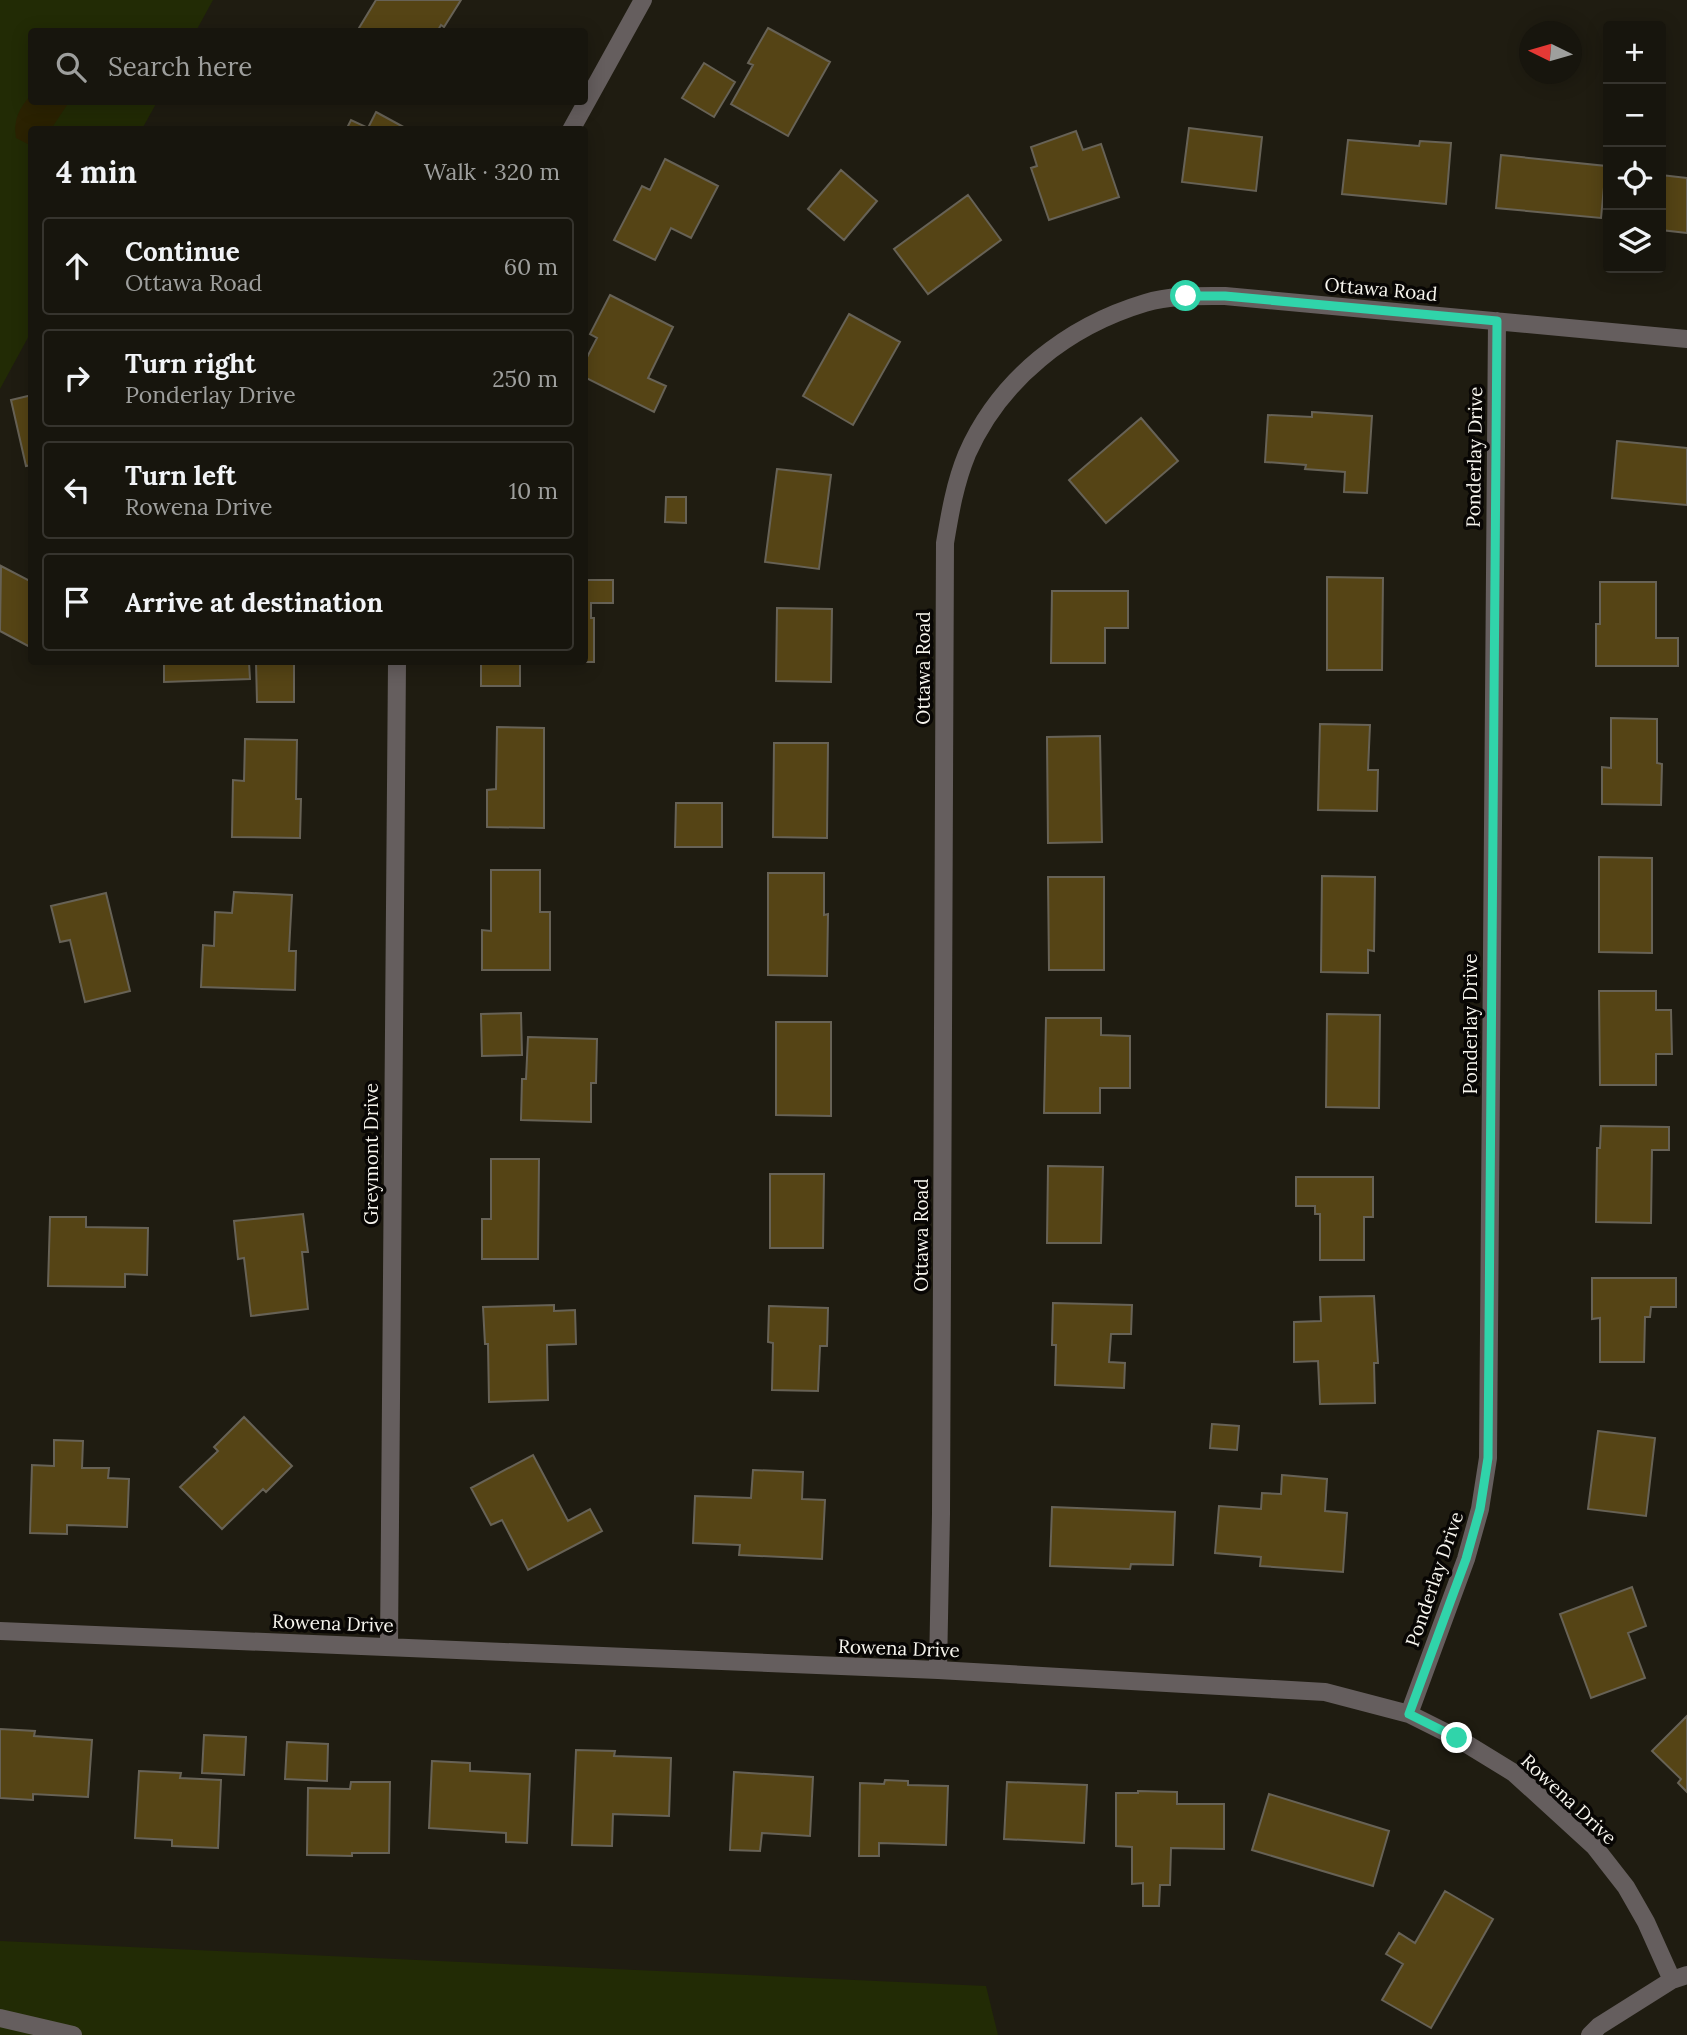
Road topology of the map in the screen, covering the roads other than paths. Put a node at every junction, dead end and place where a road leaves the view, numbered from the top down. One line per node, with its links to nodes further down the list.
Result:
1 (643, 0): 2 (street)
2 (588, 99)
3 (585, 105): 4 (street)
4 (573, 126)
5 (1497, 321): 6 (street, Ottawa Road); 10 (street, Ottawa Road); 11 (street, Ponderlay Drive)
6 (1687, 340)
7 (397, 665): 9 (street, Greymont Drive)
8 (0, 1631): 9 (street, Rowena Drive)
9 (388, 1646): 10 (street, Rowena Drive)
10 (938, 1670): 11 (street, Rowena Drive)
11 (1409, 1714): 12 (street, Rowena Drive)
12 (1679, 1977): 15 (street)
13 (0, 2018): 14 (street)
14 (73, 2035)
15 (1590, 2035)

